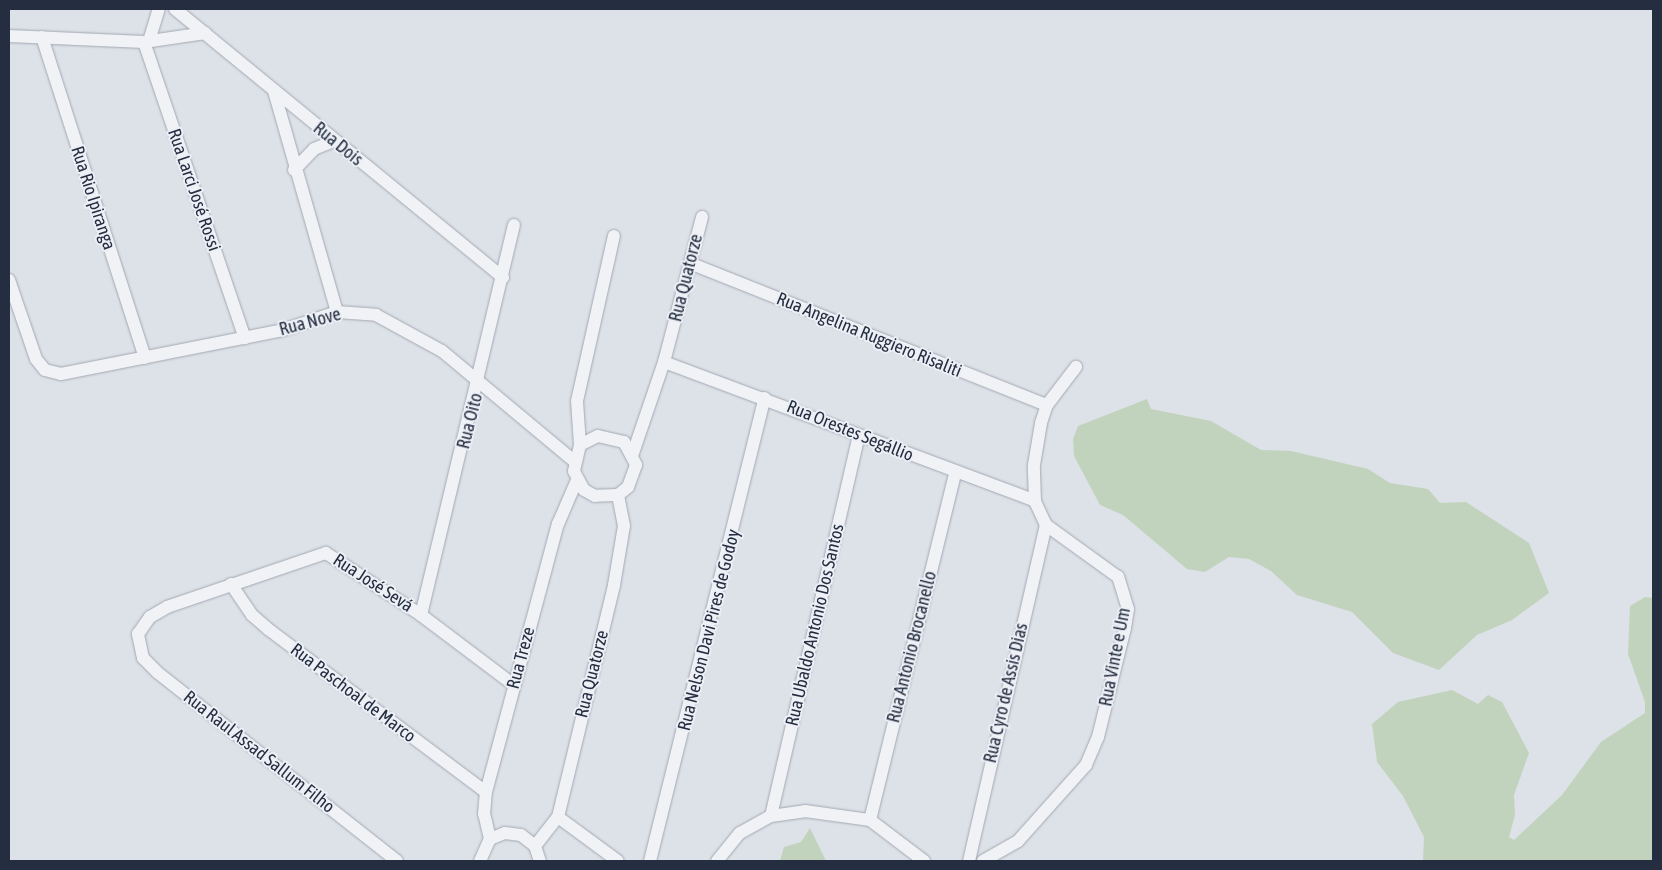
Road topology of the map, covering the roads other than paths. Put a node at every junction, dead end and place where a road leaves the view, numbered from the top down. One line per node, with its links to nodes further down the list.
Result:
1 (159, 9): 6 (street)
2 (175, 9): 3 (street, Rua Dois)
3 (205, 33): 6 (street); 7 (street, Rua Dois)
4 (9, 36): 5 (street)
5 (42, 38): 6 (street); 18 (street, Rua Rio Ipiranga)
6 (147, 42): 17 (street, Rua Larci José Rossi)
7 (274, 91): 8 (street, Rua Dois); 9 (street)
8 (334, 141): 9 (street); 14 (street, Rua Dois)
9 (294, 170): 16 (street)
10 (702, 218): 13 (street, Rua Quatorze)
11 (514, 225): 14 (street, Rua Oito)
12 (614, 236): 25 (street)
13 (692, 264): 19 (street, Rua Quatorze); 23 (street, Rua Angelina Ruggiero Risaliti)
14 (503, 277): 21 (street, Rua Oito)
15 (9, 280): 18 (street, Rua Nove)
16 (337, 312): 17 (street, Rua Nove); 21 (street, Rua Nove)
17 (244, 338): 18 (street, Rua Nove)
18 (145, 358)
19 (664, 362): 22 (street, Rua Orestes Segállio); 26 (street, Rua Quatorze)
20 (1076, 367): 23 (street, Rua Vinte e Um)
21 (479, 384): 27 (street, Rua Nove); 34 (street, Rua Oito)
22 (765, 398): 24 (street, Rua Orestes Segállio); 47 (street, Rua Nelson Davi Pires de Godoy)
23 (1047, 405): 31 (street, Rua Vinte e Um)
24 (859, 435): 28 (street, Rua Orestes Segállio); 38 (street, Rua Ubaldo Antonio Dos Santos)
25 (580, 445): 26 (street); 27 (street)
26 (633, 453): 30 (street)
27 (574, 461): 29 (street)
28 (955, 473): 31 (street, Rua Orestes Segállio); 40 (street, Rua Antonio Brocanello)
29 (577, 480): 30 (street); 36 (street, Rua Treze)
30 (618, 495): 39 (street, Rua Quatorze)
31 (1035, 501): 32 (street, Rua Vinte e Um)
32 (1046, 524): 50 (street, Rua Cyro de Assis Dias); 51 (street, Rua Vinte e Um)
33 (231, 584): 34 (street, Rua José Sevá); 35 (street, Rua José Sevá); 37 (street, Rua Paschoal de Marco)
34 (421, 615): 36 (street, Rua José Sevá)
35 (138, 634): 43 (street, Rua Raul Assad Sallum Filho)
36 (514, 685): 37 (street, Rua Treze)
37 (486, 792): 41 (street, Rua Treze)
38 (771, 816): 40 (street); 48 (street)
39 (558, 817): 42 (street, Rua Quatorze); 46 (street)
40 (870, 820): 49 (street)
41 (490, 839): 42 (street); 44 (street)
42 (535, 846): 45 (street)
43 (397, 861)
44 (480, 861)
45 (540, 861)
46 (618, 861)
47 (650, 861)
48 (717, 861)
49 (924, 861)
50 (970, 861)
51 (983, 861)

